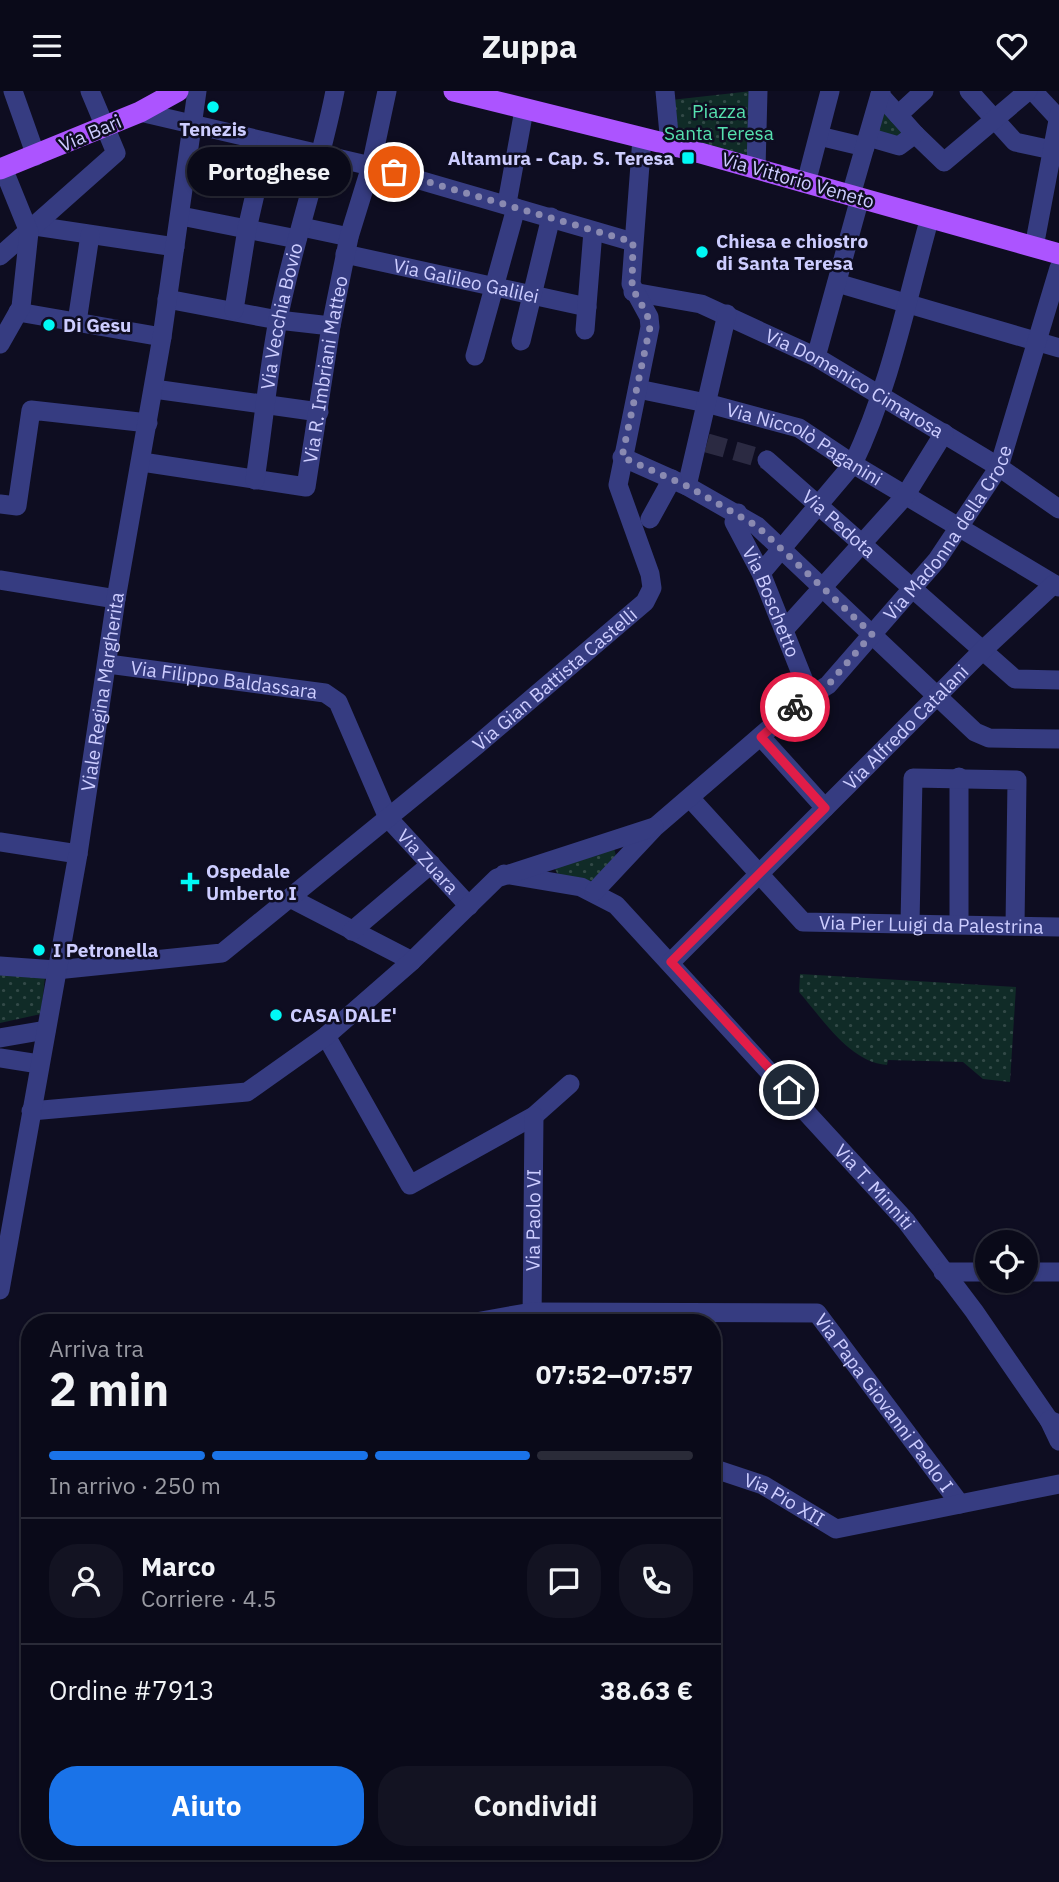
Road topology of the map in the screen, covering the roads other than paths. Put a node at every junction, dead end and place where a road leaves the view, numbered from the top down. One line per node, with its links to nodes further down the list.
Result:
1 (13, 91): 31 (street)
2 (90, 91): 23 (street)
3 (178, 91): 18 (main road, Via Bari)
4 (197, 91): 22 (street, Viale Regina Margherita)
5 (335, 91): 30 (street, Via Vecchia Bovio)
6 (387, 91): 33 (street, Via R. Imbriani Matteo)
7 (454, 91): 16 (main road, Via Vittorio Veneto)
8 (665, 91): 29 (street)
9 (758, 91): 35 (street)
10 (830, 91): 25 (street)
11 (924, 91): 19 (street)
12 (969, 91): 21 (street)
13 (1028, 91): 21 (street)
14 (1033, 91): 20 (street)
15 (881, 93): 19 (street); 28 (street)
16 (481, 94): 17 (main road, Via Vittorio Veneto)
17 (524, 110): 26 (main road, Via Vittorio Veneto); 38 (street)
18 (140, 112): 22 (street); 23 (main road, Via Bari)
19 (898, 115): 24 (street)
20 (1059, 117): 32 (street)
21 (994, 120): 24 (street); 32 (street)
22 (192, 124): 27 (street); 39 (street, Viale Regina Margherita)
23 (104, 126): 31 (main road, Via Bari); 42 (street)
24 (915, 134): 28 (street)
25 (819, 136): 28 (street); 36 (street)
26 (642, 138): 29 (main road, Via Vittorio Veneto); 47 (street, Via Gian Battista Castelli)
27 (267, 142): 30 (street); 43 (street)
28 (867, 142): 37 (street)
29 (670, 145): 35 (main road, Via Vittorio Veneto)
30 (323, 154): 33 (street); 45 (street, Via Vecchia Bovio)
31 (36, 156): 34 (main road, Via Bari)
32 (1054, 161): 50 (street)
33 (371, 166): 38 (street); 48 (street, Via R. Imbriani Matteo)
34 (2, 169): 42 (street)
35 (755, 169): 36 (main road, Via Vittorio Veneto)
36 (806, 183): 37 (main road, Via Vittorio Veneto)
37 (855, 197): 41 (main road, Via Vittorio Veneto); 54 (street)
38 (511, 205): 40 (street); 55 (street)
39 (181, 216): 43 (street, Via Galileo Galilei); 49 (street, Viale Regina Margherita)
40 (551, 217): 44 (street); 57 (street)
41 (930, 217): 50 (main road, Via Vittorio Veneto); 59 (street)
42 (32, 229): 46 (street); 52 (street); 62 (street)
43 (247, 229): 45 (street, Via Galileo Galilei); 61 (street)
44 (593, 231): 47 (street); 60 (street)
45 (299, 233): 48 (street, Via Galileo Galilei); 64 (street, Via Vecchia Bovio)
46 (90, 235): 49 (street); 65 (street)
47 (633, 242): 56 (street, Via Gian Battista Castelli)
48 (347, 245): 55 (street, Via Galileo Galilei); 66 (street, Via R. Imbriani Matteo)
49 (175, 247): 58 (street, Viale Regina Margherita)
50 (1034, 247): 51 (main road, Via Vittorio Veneto)
51 (1059, 254)
52 (0, 256)
53 (1059, 268): 70 (street, Via Madonna della Croce)
54 (837, 283): 59 (street); 74 (street)
55 (493, 285): 57 (street, Via Galileo Galilei); 73 (street)
56 (633, 292): 63 (street, Via Domenico Cimarosa); 76 (street, Via Gian Battista Castelli)
57 (533, 296): 60 (street, Via Galileo Galilei); 69 (street)
58 (167, 299): 61 (street); 68 (street, Viale Regina Margherita)
59 (906, 303): 70 (street); 77 (street)
60 (587, 307): 67 (street)
61 (234, 310): 64 (street)
62 (18, 312): 65 (street); 71 (street)
63 (727, 314): 74 (street, Via Domenico Cimarosa); 78 (street)
64 (278, 320): 66 (street); 79 (street, Via Vecchia Bovio)
65 (78, 322): 68 (street)
66 (331, 326): 80 (street, Via R. Imbriani Matteo)
67 (585, 330)
68 (162, 337): 75 (street, Viale Regina Margherita)
69 (521, 341)
70 (1038, 342): 72 (street); 87 (street, Via Madonna della Croce)
71 (0, 344)
72 (1059, 348)
73 (475, 356)
74 (816, 356): 77 (street, Via Domenico Cimarosa)
75 (154, 389): 79 (street); 81 (street, Viale Regina Margherita)
76 (638, 389): 78 (street, Via Niccolò Paganini); 83 (street, Via Gian Battista Castelli)
77 (880, 393): 82 (street, Via Domenico Cimarosa); 86 (street)
78 (706, 403): 86 (street, Via Niccolò Paganini); 89 (street)
79 (266, 405): 80 (street); 88 (street, Via Vecchia Bovio)
80 (319, 412): 88 (street, Via R. Imbriani Matteo)
81 (148, 423): 85 (street, Viale Regina Margherita); 91 (street)
82 (944, 433): 87 (street, Via Domenico Cimarosa); 90 (street)
83 (622, 457): 89 (street); 117 (street, Via Gian Battista Castelli)
84 (767, 460): 92 (street, Via Pedota)
85 (142, 462): 88 (street, Via R. Imbriani Matteo); 104 (street, Viale Regina Margherita)
86 (853, 464): 90 (street, Via Niccolò Paganini); 92 (street)
87 (999, 467): 93 (street, Via Domenico Cimarosa); 96 (street, Via Madonna della Croce)
88 (255, 480)
89 (680, 482): 94 (street); 95 (street)
90 (905, 496): 96 (street, Via Niccolò Paganini); 97 (street)
91 (0, 504)
92 (818, 506): 97 (street, Via Pedota); 98 (street)
93 (1059, 509)
94 (738, 513): 98 (street); 99 (street, Via Boschetto)
95 (650, 519)
96 (959, 527): 101 (street, Via Niccolò Paganini); 103 (street, Via Madonna della Croce)
97 (862, 547): 102 (street); 103 (street, Via Pedota)
98 (782, 548): 99 (street); 102 (street)
99 (761, 573): 105 (street, Via Boschetto)
100 (0, 580): 104 (street)
101 (1057, 585): 107 (street, Via Alfredo Catalani)
102 (824, 588): 105 (street); 106 (street)
103 (912, 589): 106 (street, Via Madonna della Croce); 107 (street, Via Pedota)
104 (117, 599): 108 (street, Viale Regina Margherita)
105 (783, 630): 110 (street, Via Boschetto)
106 (872, 634): 110 (street, Via Madonna della Croce); 111 (street)
107 (983, 650): 109 (street, Via Pedota); 111 (street, Via Alfredo Catalani)
108 (108, 664): 117 (street, Via Filippo Baldassara); 120 (street, Viale Regina Margherita)
109 (1059, 680)
110 (810, 696): 112 (street, Via Madonna della Croce)
111 (940, 696): 113 (street); 116 (street, Via Alfredo Catalani)
112 (761, 737): 115 (street, Via Madonna della Croce); 116 (street)
113 (1059, 739)
114 (959, 777): 127 (street); 128 (street); 129 (street)
115 (690, 798): 118 (street, Via Madonna della Croce); 122 (street, Via Pier Luigi da Palestrina)
116 (825, 808): 122 (street, Via Alfredo Catalani)
117 (388, 818): 121 (street, Via Zuara); 125 (street, Via Gian Battista Castelli)
118 (655, 827): 123 (street, Via Madonna della Croce); 124 (street, Via Madonna della Croce)
119 (0, 842): 120 (street)
120 (78, 854): 135 (street, Viale Regina Margherita)
121 (431, 864): 126 (street, Via Zuara); 131 (street)
122 (762, 873): 127 (street, Via Pier Luigi da Palestrina); 133 (street, Via Alfredo Catalani)
123 (504, 874): 124 (street, Via T. Minniti); 126 (street, Via Madonna della Croce)
124 (594, 892): 133 (street, Via T. Minniti)
125 (290, 898): 131 (street); 135 (street, Via Gian Battista Castelli)
126 (469, 906): 132 (street, Via Madonna della Croce)
127 (910, 923): 128 (street, Via Pier Luigi da Palestrina)
128 (959, 924): 129 (street, Via Pier Luigi da Palestrina)
129 (1016, 926): 130 (street, Via Pier Luigi da Palestrina)
130 (1059, 927)
131 (352, 931): 132 (street)
132 (412, 961): 137 (street, Via Madonna della Croce)
133 (671, 962): 144 (street, Via T. Minniti)
134 (0, 966): 135 (street, Via Gian Battista Castelli)
135 (56, 969): 136 (street, Viale Regina Margherita)
136 (46, 1030): 138 (street); 140 (street, Viale Regina Margherita)
137 (326, 1036): 142 (street, Via Madonna della Croce); 143 (street)
138 (0, 1038)
139 (0, 1058): 140 (street)
140 (39, 1064): 142 (street, Viale Regina Margherita)
141 (570, 1084): 143 (street)
142 (31, 1111): 148 (street, Viale Regina Margherita)
143 (534, 1117): 149 (street, Via Paolo VI)
144 (943, 1272): 145 (street); 151 (street, Via T. Minniti)
145 (975, 1272)
146 (1038, 1272): 147 (street)
147 (1059, 1272)
148 (0, 1290)
149 (532, 1314)
150 (721, 1314): 155 (street, Via Papa Giovanni Paolo I)
151 (1054, 1422): 152 (street, Via T. Minniti)
152 (1059, 1441)
153 (721, 1471): 155 (street, Via Pio XII)
154 (1059, 1483): 155 (street, Via Pio XII)
155 (960, 1504)

